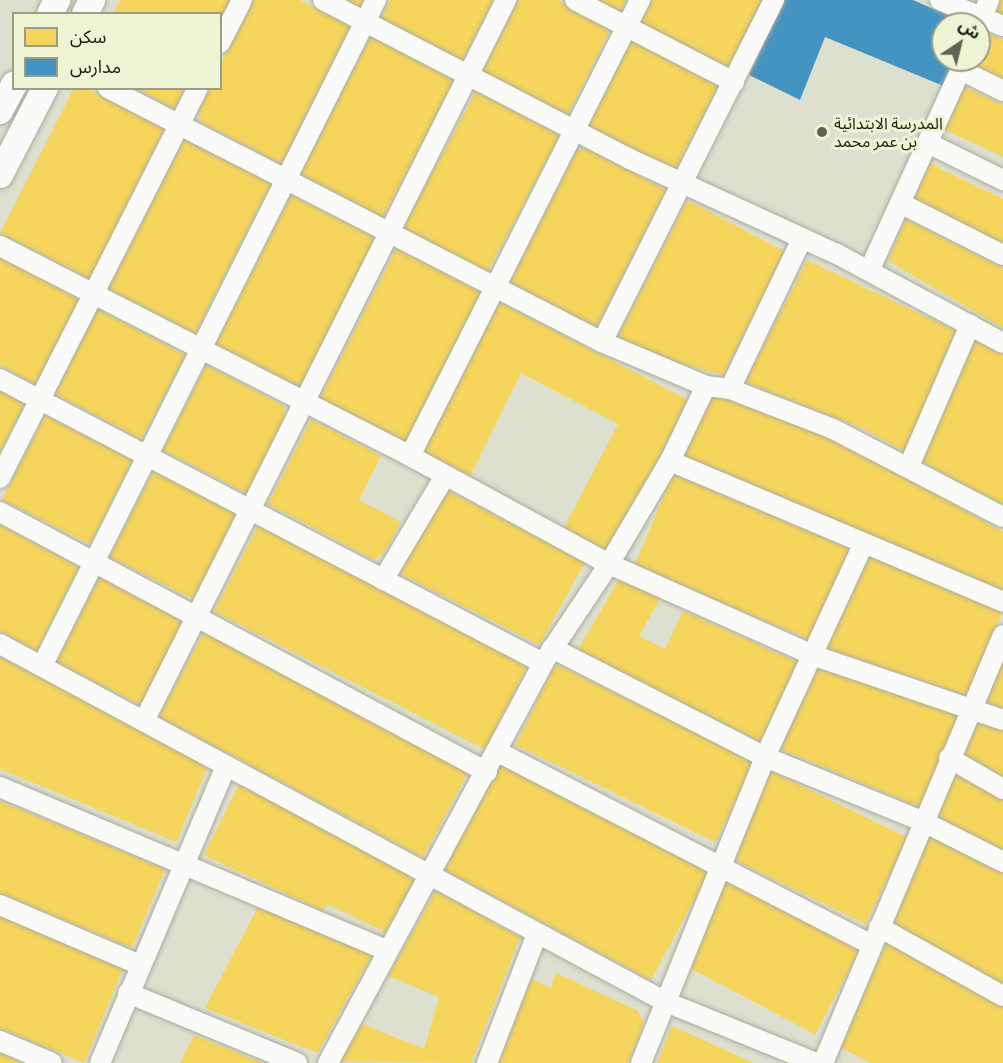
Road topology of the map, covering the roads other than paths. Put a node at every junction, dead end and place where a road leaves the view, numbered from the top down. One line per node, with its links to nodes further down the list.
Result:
1 (242, 0): 12 (street)
2 (323, 0): 10 (street)
3 (376, 0): 10 (street)
4 (506, 0): 15 (street)
5 (575, 0): 11 (street)
6 (640, 0): 11 (street)
7 (774, 0): 16 (street)
8 (940, 0): 9 (street)
9 (975, 12)
10 (365, 22): 15 (street); 27 (street)
11 (626, 27): 16 (street); 24 (street)
12 (222, 40)
13 (960, 72): 25 (street)
14 (974, 72): 21 (street)
15 (469, 77): 24 (street); 31 (street)
16 (734, 82): 29 (street)
17 (12, 89): 22 (street)
18 (44, 90): 26 (street)
19 (112, 90): 23 (street)
20 (197, 90): 23 (street)
21 (1003, 91)
22 (0, 111)
23 (179, 125): 27 (street); 37 (street)
24 (573, 129): 29 (street); 36 (street)
25 (928, 143): 28 (street); 30 (street)
26 (0, 175)
27 (286, 179): 31 (street); 41 (street)
28 (1003, 180)
29 (681, 183): 32 (street); 39 (street)
30 (900, 203): 34 (street); 35 (street)
31 (391, 234): 36 (street); 46 (street)
32 (802, 239): 35 (street); 44 (street)
33 (0, 246): 37 (street)
34 (1003, 255)
35 (869, 271): 38 (street)
36 (495, 287): 39 (street); 48 (street)
37 (94, 295): 41 (street); 45 (street)
38 (970, 325): 40 (street); 50 (street)
39 (602, 342): 43 (street)
40 (1003, 343)
41 (202, 348): 46 (street); 47 (street)
42 (0, 379): 45 (street)
43 (706, 386): 44 (street); 49 (street)
44 (730, 389): 50 (street)
45 (41, 400): 47 (street); 52 (street)
46 (306, 402): 48 (street); 53 (street)
47 (148, 455): 53 (street); 57 (street)
48 (410, 456): 51 (street)
49 (670, 461): 56 (street); 58 (street)
50 (909, 466): 55 (street)
51 (446, 476): 58 (street); 59 (street)
52 (0, 478)
53 (253, 510): 59 (street); 61 (street)
54 (0, 512): 57 (street)
55 (1003, 517)
56 (863, 545): 60 (street); 65 (street)
57 (95, 562): 61 (street); 66 (street)
58 (609, 564): 64 (street); 65 (street)
59 (383, 580): 64 (street)
60 (1003, 602)
61 (200, 616): 69 (street); 74 (street)
62 (1003, 635): 67 (street)
63 (0, 644): 66 (street)
64 (548, 655): 70 (street); 71 (street)
65 (812, 655): 67 (street); 71 (street)
66 (42, 666): 69 (street)
67 (972, 706): 68 (street); 72 (street)
68 (1003, 720)
69 (144, 721): 73 (street)
70 (498, 752): 74 (street); 80 (street)
71 (765, 756): 77 (street); 80 (street)
72 (949, 758): 76 (street); 77 (street)
73 (226, 766): 78 (street); 81 (street)
74 (487, 772): 81 (street)
75 (0, 786): 78 (street)
76 (1003, 789)
77 (922, 821): 79 (street); 84 (street)
78 (183, 862): 85 (street); 86 (street)
79 (1003, 862)
80 (721, 866): 84 (street); 89 (street)
81 (431, 875): 83 (street); 85 (street)
82 (0, 905): 86 (street)
83 (537, 934): 89 (street); 95 (street)
84 (875, 936): 88 (street); 98 (street)
85 (388, 951): 94 (street)
86 (140, 964): 87 (street)
87 (128, 993): 92 (street); 93 (street)
88 (1003, 996)
89 (666, 1002): 96 (street); 97 (street)
90 (0, 1041): 91 (street)
91 (52, 1063)
92 (100, 1063)
93 (297, 1063)
94 (328, 1063)
95 (487, 1063)
96 (641, 1063)
97 (816, 1063)
98 (823, 1063)

